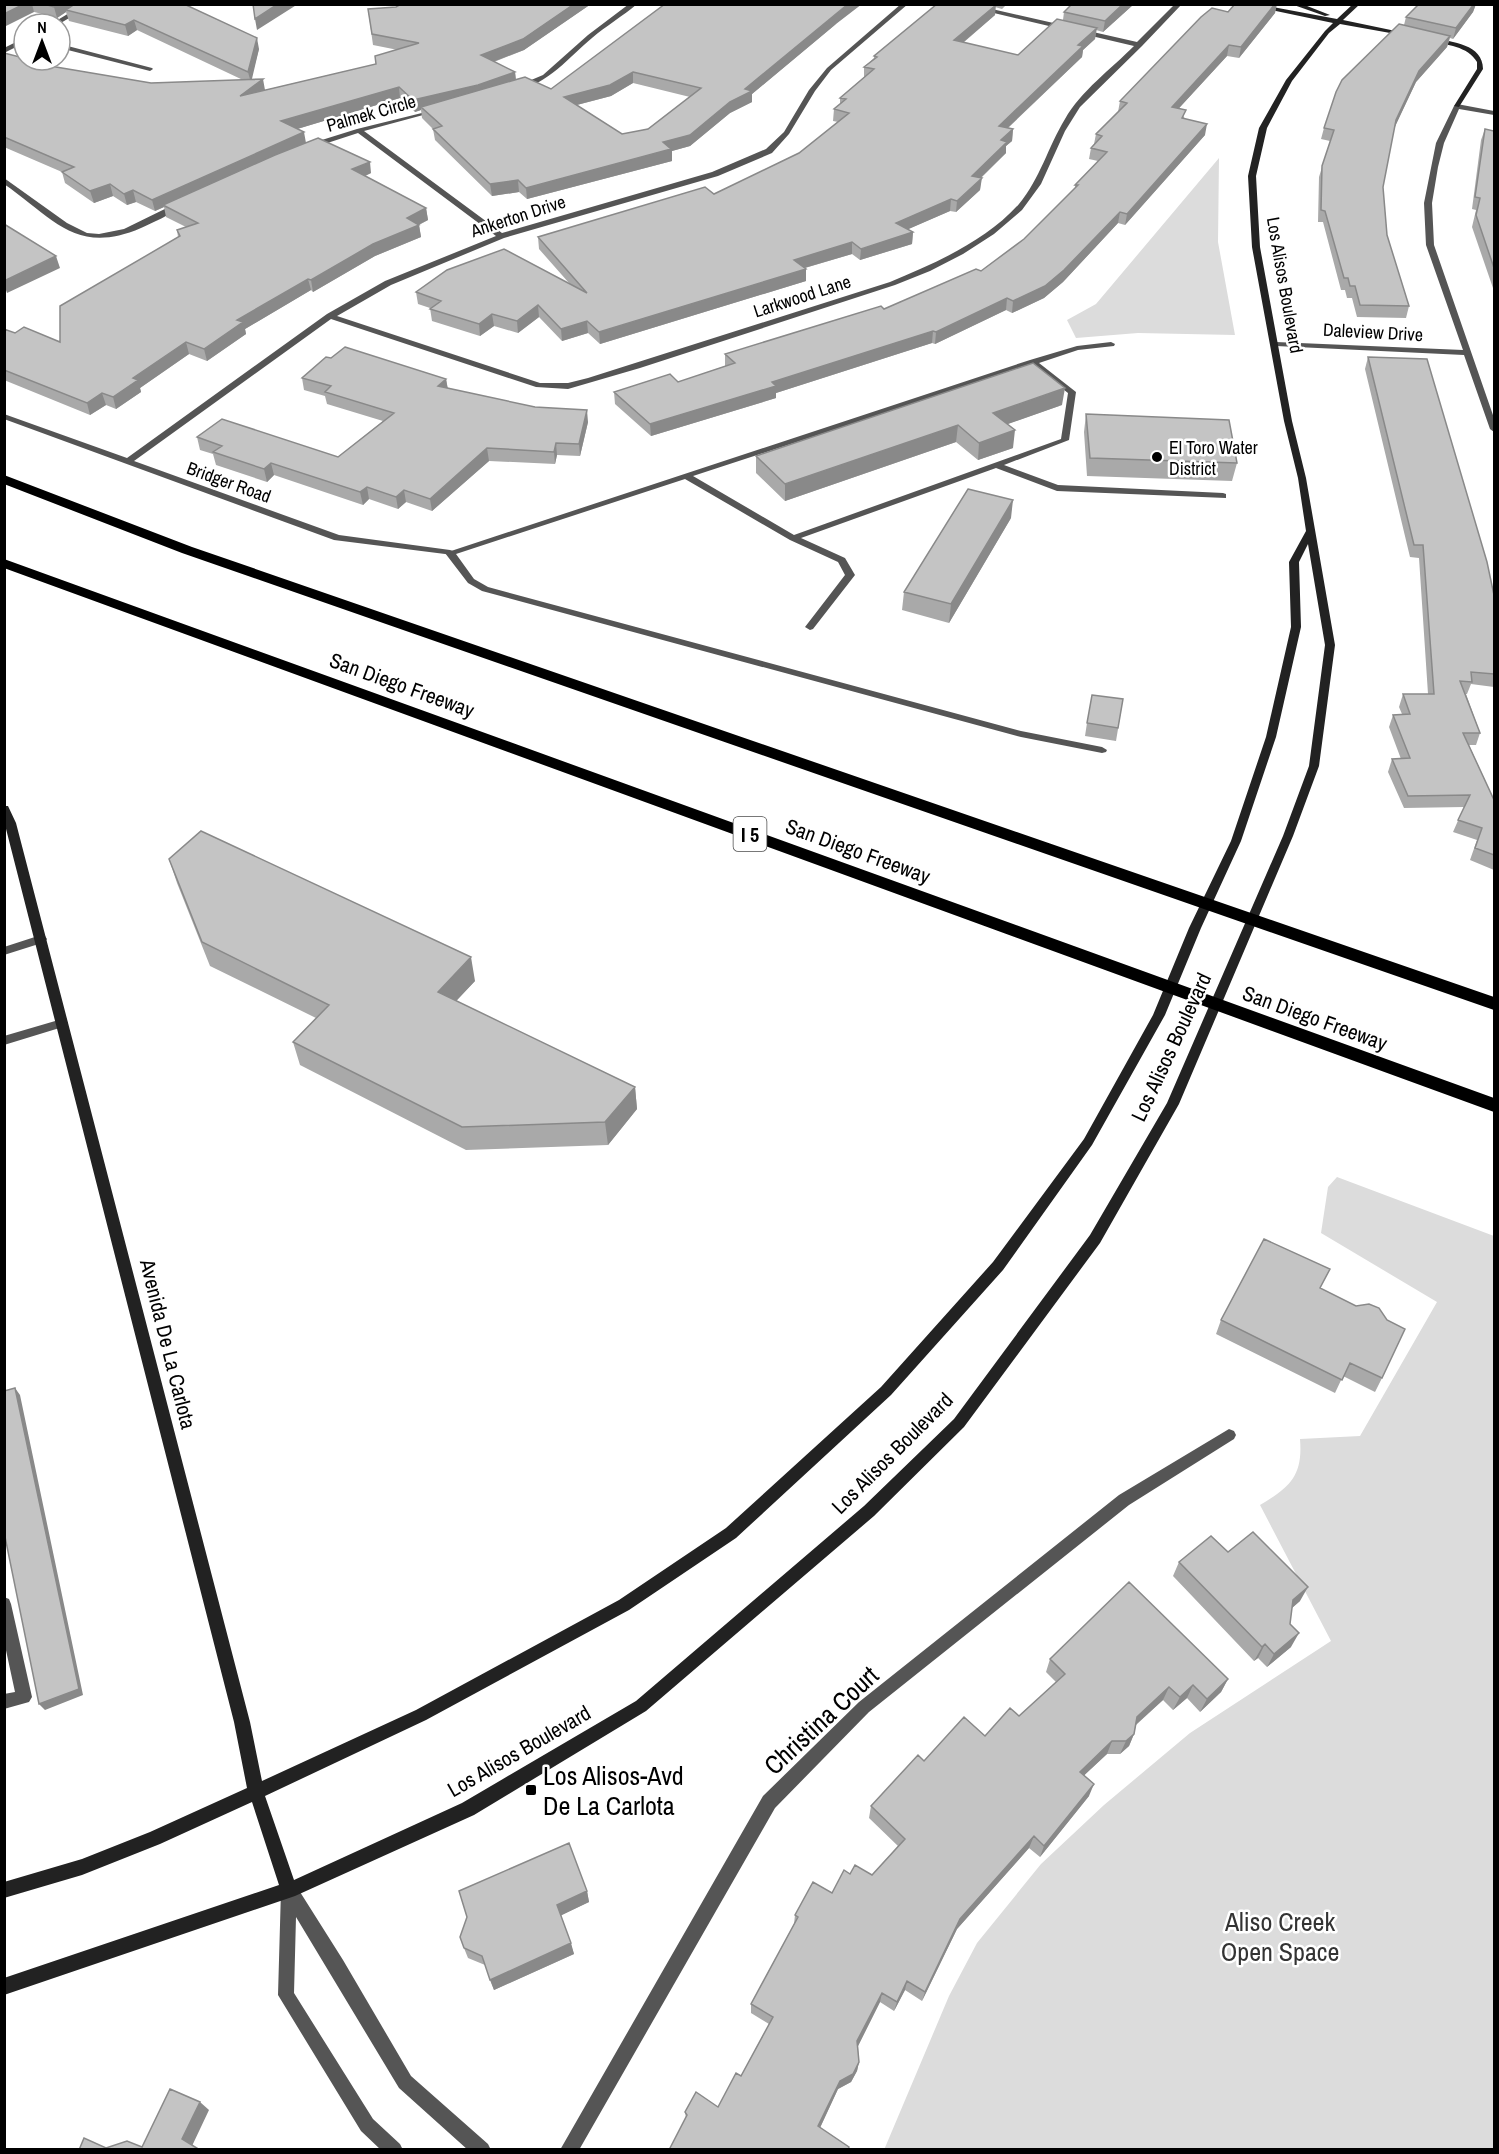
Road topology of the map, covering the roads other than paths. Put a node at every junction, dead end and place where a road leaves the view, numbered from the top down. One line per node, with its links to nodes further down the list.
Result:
1 (90, 4): 9 (street)
2 (634, 4): 16 (street)
3 (905, 4): 24 (street, Ankerton Drive)
4 (959, 4): 13 (street)
5 (1179, 4): 13 (street, Larkwood Lane)
6 (1245, 4): 10 (main road)
7 (1294, 4): 10 (main road)
8 (1357, 4): 10 (main road, Los Alisos Boulevard)
9 (72, 14)
10 (1339, 21): 11 (main road); 27 (main road, Los Alisos Boulevard)
11 (1413, 35)
12 (1422, 37): 17 (main road)
13 (1140, 45): 25 (street, Larkwood Lane)
14 (72, 49): 15 (street)
15 (150, 69)
16 (516, 89)
17 (1457, 106): 19 (street); 28 (street)
18 (449, 107): 20 (street, Palmek Circle)
19 (1494, 113)
20 (359, 130): 21 (street, Palmek Circle); 24 (street)
21 (308, 148)
22 (4, 180): 23 (street)
23 (186, 202)
24 (501, 236): 25 (street, Ankerton Drive)
25 (330, 316): 32 (street, Ankerton Drive)
26 (1111, 344): 29 (street)
27 (1276, 344): 28 (street, Daleview Drive); 37 (main road, Los Alisos Boulevard)
28 (1469, 353): 31 (street)
29 (1033, 362): 33 (street); 34 (street)
30 (4, 416): 32 (street, Bridger Road)
31 (1494, 429)
32 (127, 462): 39 (street, Bridger Road)
33 (997, 465): 36 (street); 38 (street)
34 (686, 476): 38 (street); 39 (street)
35 (4, 479): 46 (highway)
36 (1223, 496)
37 (1310, 532): 53 (main road, Los Alisos Boulevard); 55 (main road, Los Alisos Boulevard)
38 (792, 538): 41 (street)
39 (450, 553): 42 (street)
40 (4, 563): 49 (highway, San Diego Freeway / I 5)
41 (810, 627)
42 (1102, 750)
43 (4, 809): 44 (main road, Avenida De La Carlota)
44 (41, 939): 45 (street); 47 (main road, Avenida De La Carlota)
45 (4, 951)
46 (1494, 1004)
47 (62, 1023): 48 (street); 53 (main road, Avenida De La Carlota)
48 (4, 1041)
49 (1494, 1105)
50 (1229, 1436): 59 (street, Christina Court)
51 (4, 1604): 52 (street)
52 (4, 1702)
53 (256, 1792): 54 (main road, Los Alisos Boulevard); 55 (main road, Avenida De La Carlota)
54 (4, 1890)
55 (289, 1890): 56 (main road, Los Alisos Boulevard); 57 (street, Avenida De La Carlota); 58 (street, Avenida De La Carlota)
56 (4, 1987)
57 (393, 2150)
58 (482, 2150)
59 (569, 2150)

